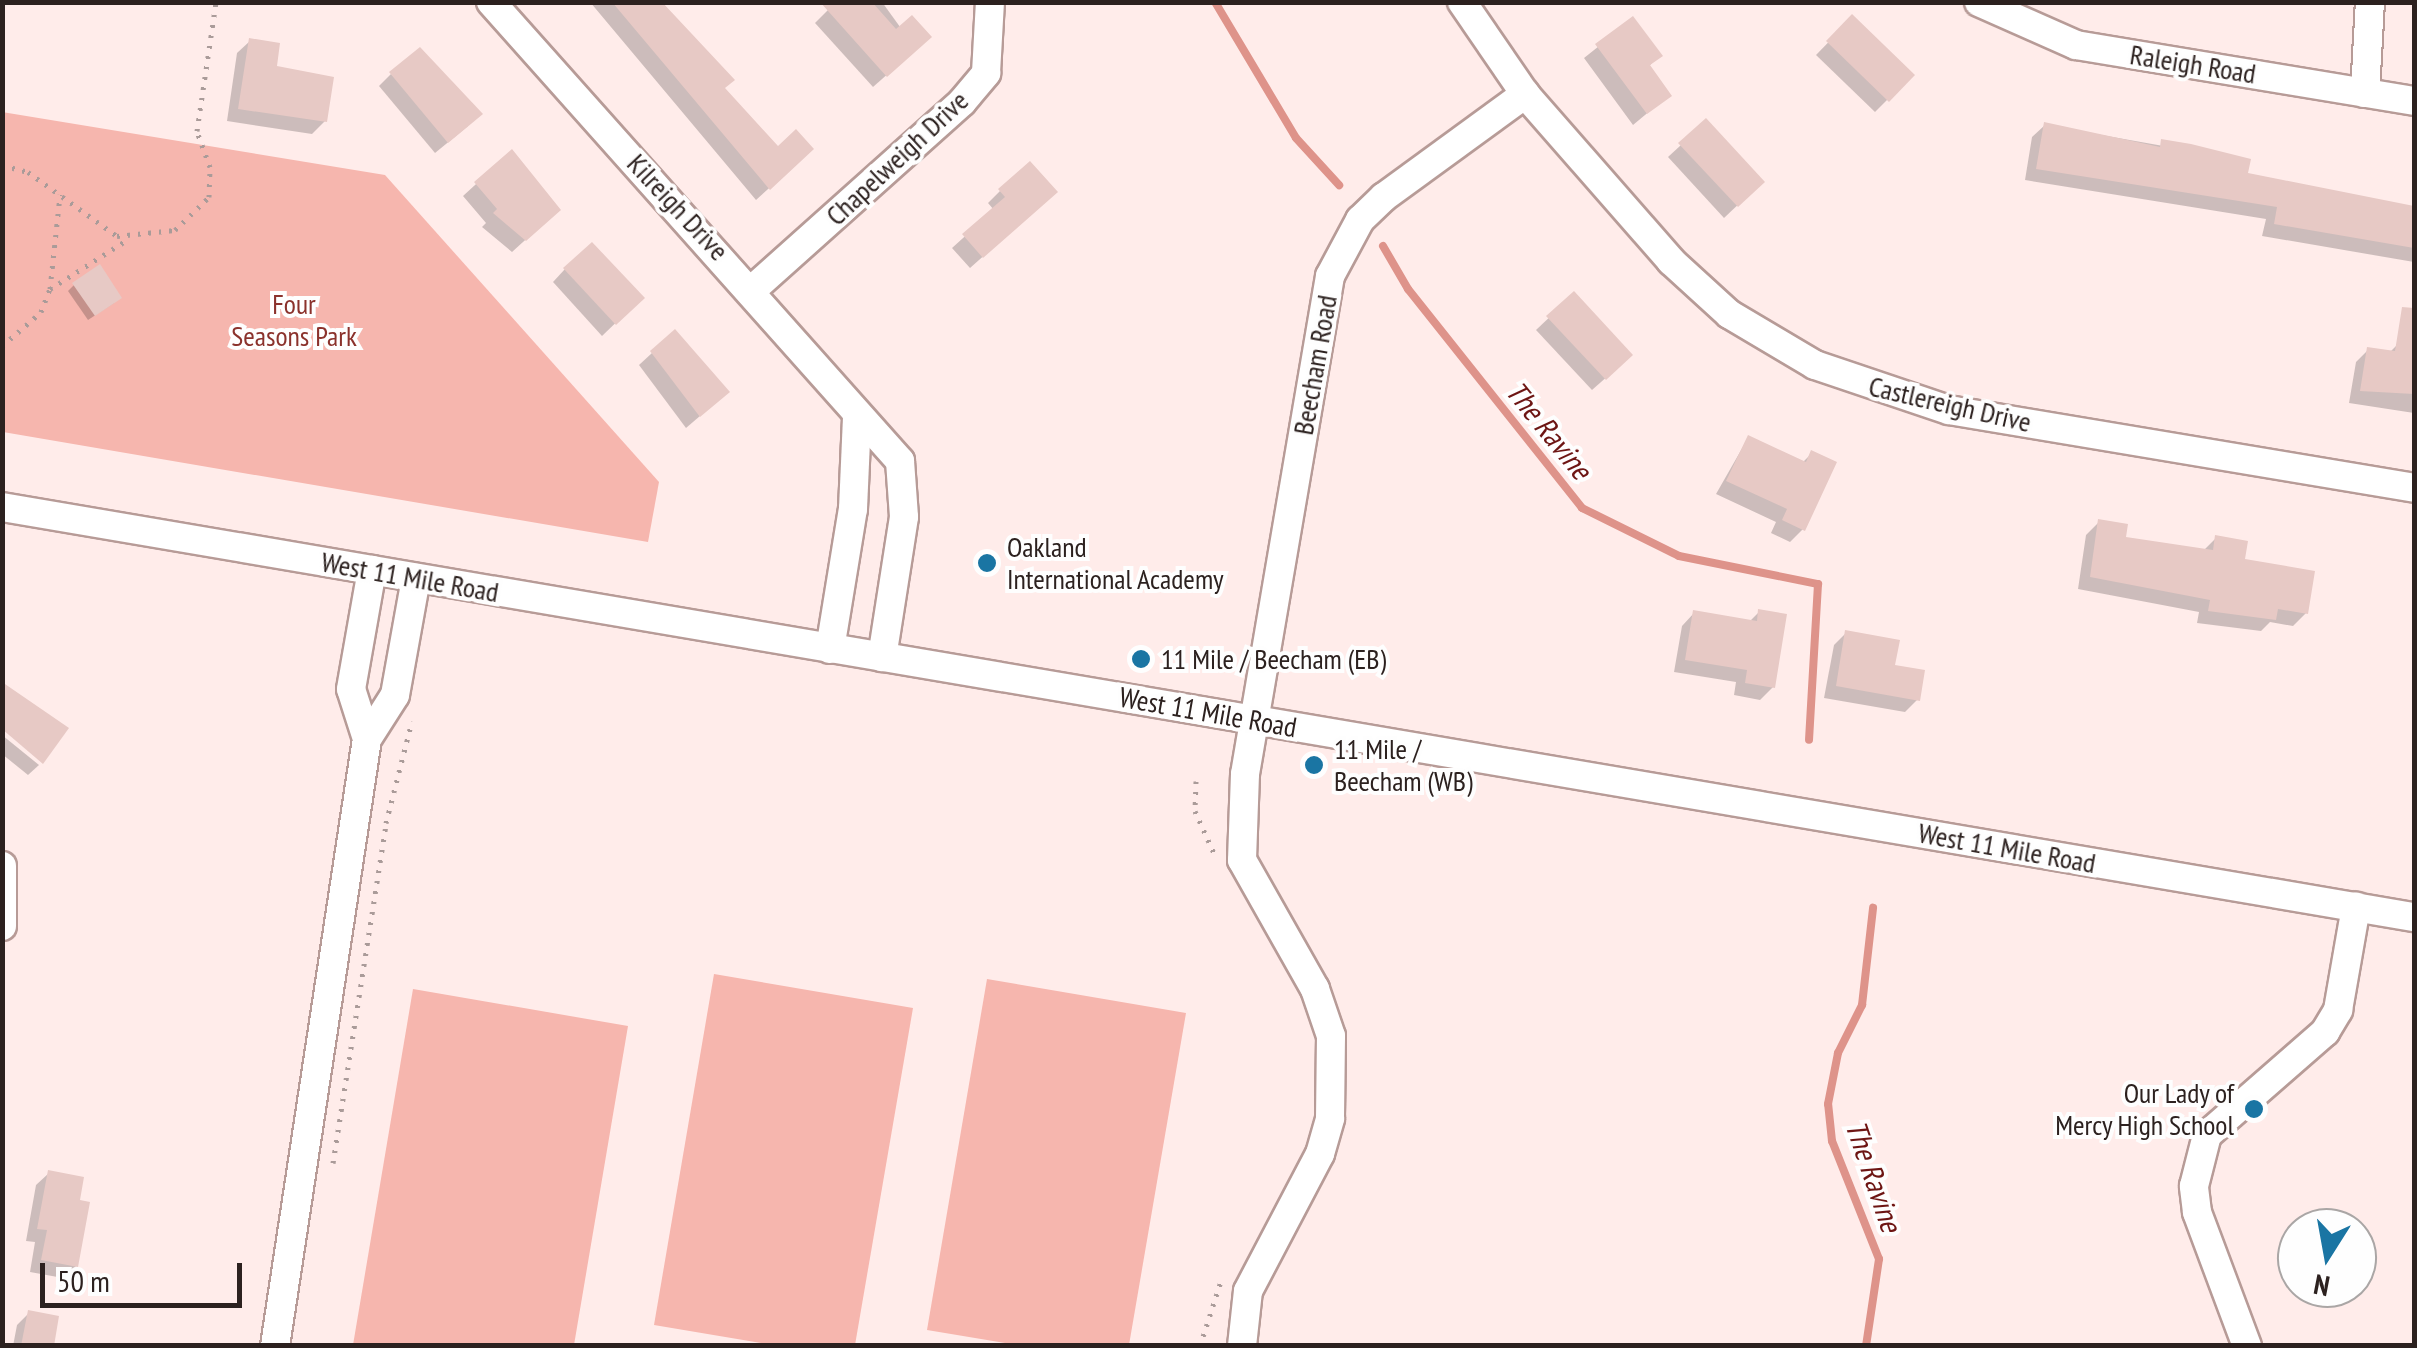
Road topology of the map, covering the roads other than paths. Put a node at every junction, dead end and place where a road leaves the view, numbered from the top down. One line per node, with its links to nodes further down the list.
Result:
1 (491, 2): 9 (street, Kilreigh Drive)
2 (990, 2): 9 (street, Chapelweigh Drive)
3 (1462, 2): 7 (street, Castlereigh Drive)
4 (1979, 2): 6 (street, Raleigh Road)
5 (2370, 2): 6 (street)
6 (2365, 92): 8 (street, Raleigh Road)
7 (1525, 94): 11 (street, Castlereigh Drive); 17 (street, Beecham Road)
8 (2414, 101)
9 (753, 289): 10 (street, Kilreigh Drive)
10 (857, 419): 15 (street); 16 (street, Kilreigh Drive)
11 (2414, 488)
12 (2, 508): 13 (street, West 11 Mile Road)
13 (372, 570): 14 (street, West 11 Mile Road); 18 (street)
14 (416, 578): 15 (street, West 11 Mile Road); 18 (street)
15 (830, 648): 16 (street, West 11 Mile Road)
16 (882, 657): 17 (street, West 11 Mile Road)
17 (1255, 721): 20 (street, West 11 Mile Road); 24 (street, Beecham Road)
18 (367, 739): 23 (street)
19 (2, 866): 22 (street)
20 (2356, 907): 21 (street, West 11 Mile Road); 25 (street)
21 (2414, 917)
22 (2, 926)
23 (275, 1346)
24 (1242, 1346)
25 (2247, 1346)

